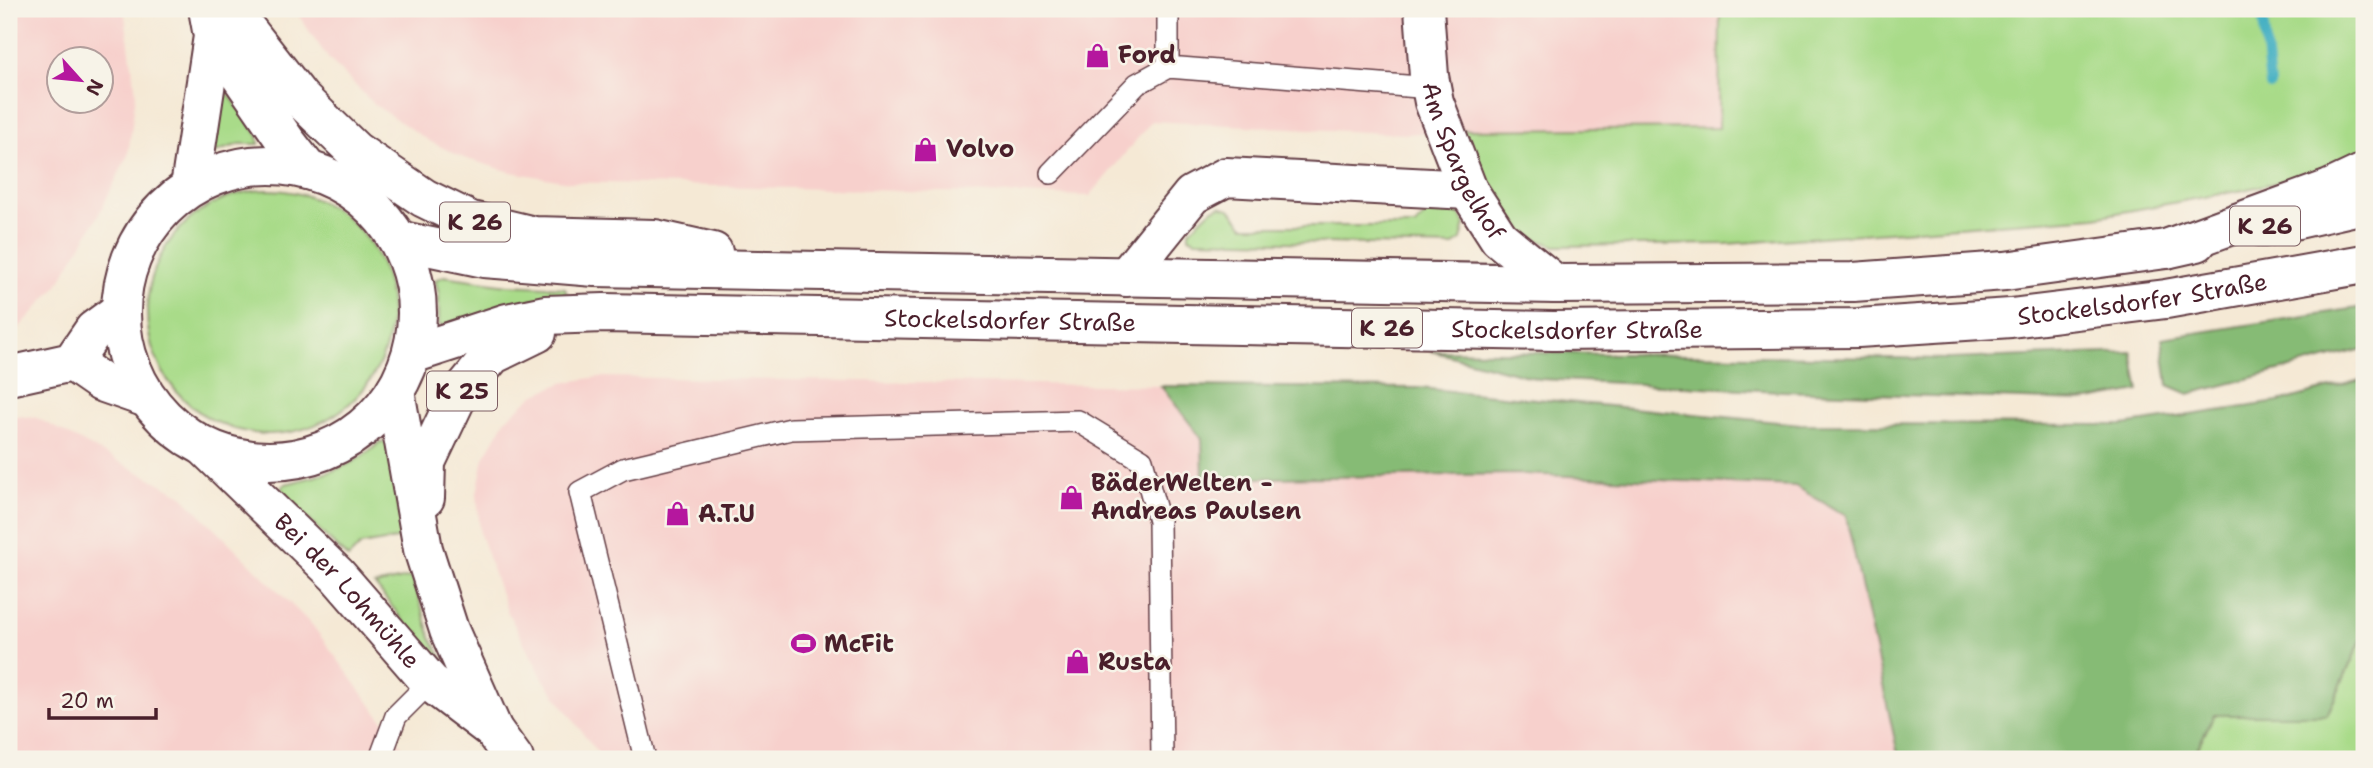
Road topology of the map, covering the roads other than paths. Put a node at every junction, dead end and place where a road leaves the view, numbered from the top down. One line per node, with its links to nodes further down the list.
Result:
1 (1168, 9): 4 (lane)
2 (1424, 9): 5 (main road, Am Spargelhof)
3 (218, 18): 6 (main road); 9 (main road); 15 (main road, K 26)
4 (1168, 67): 5 (lane); 7 (lane)
5 (1433, 95): 10 (main road, Am Spargelhof)
6 (308, 170): 9 (main road); 12 (main road)
7 (1051, 173)
8 (2364, 173): 13 (main road)
9 (190, 187): 18 (main road)
10 (1468, 190): 16 (main road, Stockelsdorfer Straße); 17 (main road, Am Spargelhof)
11 (2364, 204): 13 (main road, Stockelsdorfer Straße / K 26)
12 (398, 240): 15 (main road, Stockelsdorfer Straße / K 26); 20 (main road)
13 (2166, 249): 17 (main road, Stockelsdorfer Straße / K 26)
14 (2364, 264): 19 (main road, Stockelsdorfer Straße / K 26)
15 (798, 270): 16 (main road, Stockelsdorfer Straße / K 26)
16 (1126, 277): 17 (main road, Stockelsdorfer Straße / K 26)
17 (1555, 284)
18 (120, 311): 21 (main road); 24 (main road)
19 (604, 313): 20 (main road, Stockelsdorfer Straße / K 26); 26 (main road, K 25)
20 (412, 354): 23 (main road)
21 (72, 362): 22 (main road); 24 (main road)
22 (9, 376)
23 (395, 391): 25 (main road); 26 (main road, Bei der Lohmühle / K 25)
24 (147, 398): 25 (main road)
25 (204, 447): 27 (main road, Bei der Lohmühle / K 25)
26 (423, 549): 28 (main road, Bei der Lohmühle / K 25)
27 (430, 682): 28 (main road, Bei der Lohmühle / K 25); 29 (lane)
28 (503, 745)
29 (381, 758)
30 (645, 759): 31 (lane)
31 (1162, 759)

